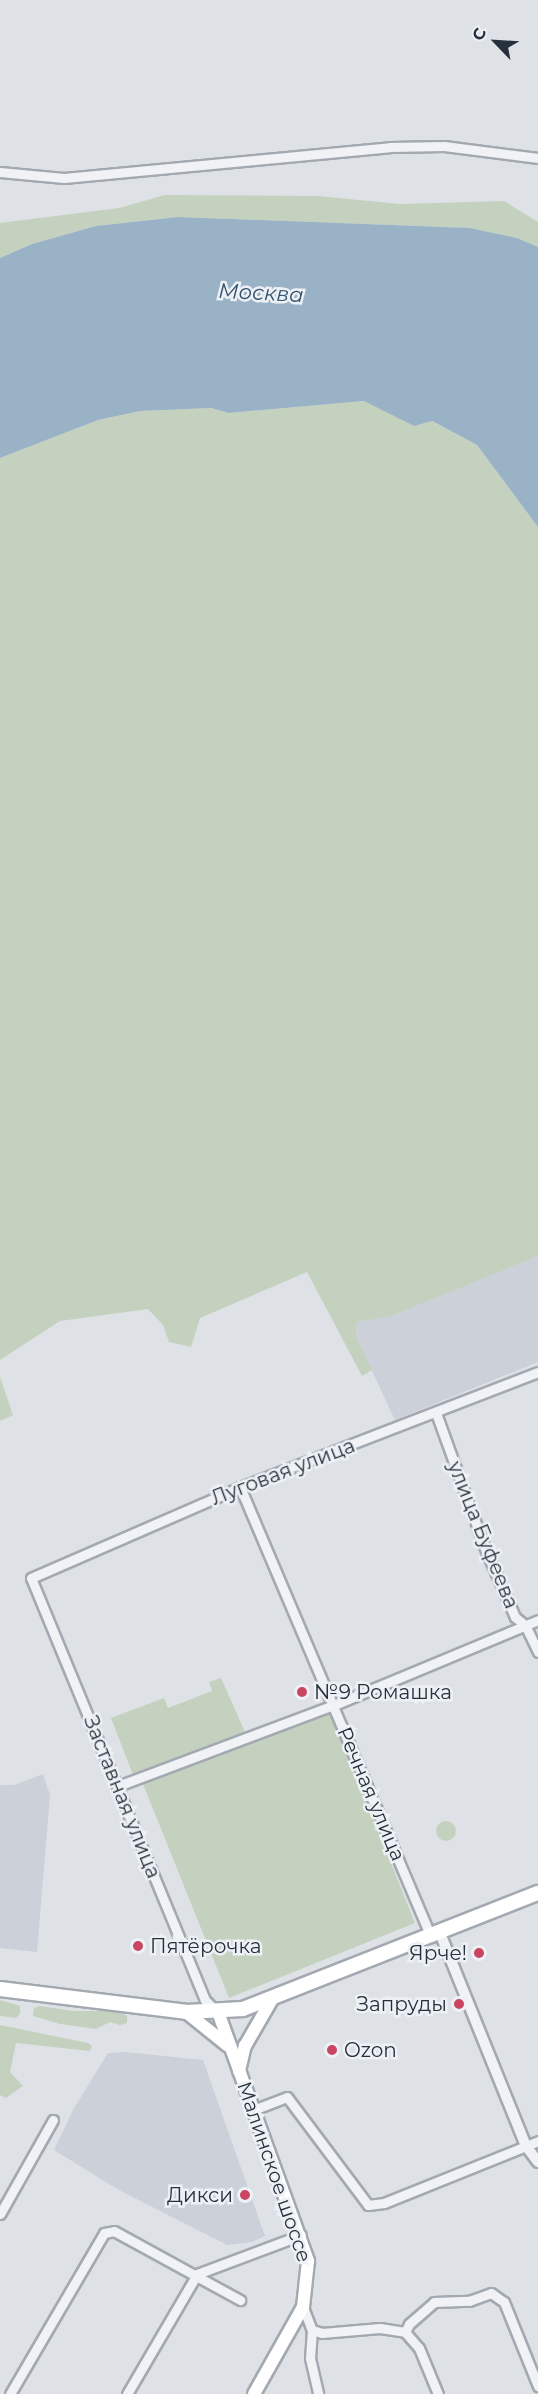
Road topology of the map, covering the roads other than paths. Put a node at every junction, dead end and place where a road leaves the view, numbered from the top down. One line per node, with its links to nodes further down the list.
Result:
1 (538, 158): 2 (street)
2 (0, 172)
3 (538, 1372): 4 (street, Луговая улица)
4 (436, 1413): 5 (street, Луговая улица); 8 (street, улица Буфеева)
5 (240, 1487): 6 (street, Луговая улица); 10 (street, Речная улица)
6 (30, 1578): 11 (street, Заставная улица)
7 (538, 1620): 8 (street)
8 (525, 1625): 9 (street, улица Буфеева); 10 (street)
9 (538, 1652)
10 (334, 1705): 11 (street); 13 (street, Речная улица)
11 (117, 1786): 17 (street, Заставная улица)
12 (538, 1893): 13 (main road)
13 (435, 1935): 15 (main road); 23 (street, Речная улица)
14 (0, 1989): 16 (main road)
15 (271, 2001): 17 (main road); 19 (main road)
16 (186, 2012): 17 (main road); 18 (main road)
17 (218, 2012): 18 (main road, Малинское шоссе)
18 (231, 2051): 19 (main road, Малинское шоссе)
19 (239, 2073): 20 (main road, Малинское шоссе)
20 (254, 2110): 23 (street); 26 (main road, Малинское шоссе)
21 (53, 2120): 25 (street)
22 (538, 2141): 23 (street)
23 (526, 2146): 24 (street, Речная улица)
24 (538, 2162)
25 (0, 2214)
26 (301, 2235): 27 (street); 29 (main road, Малинское шоссе)
27 (197, 2274): 28 (street); 33 (street); 34 (street)
28 (240, 2300)
29 (303, 2307): 30 (street); 35 (main road, Малинское шоссе)
30 (312, 2330): 31 (street); 36 (street)
31 (405, 2332): 32 (street); 37 (street)
32 (538, 2386)
33 (10, 2394)
34 (127, 2394)
35 (254, 2394)
36 (318, 2394)
37 (438, 2394)

